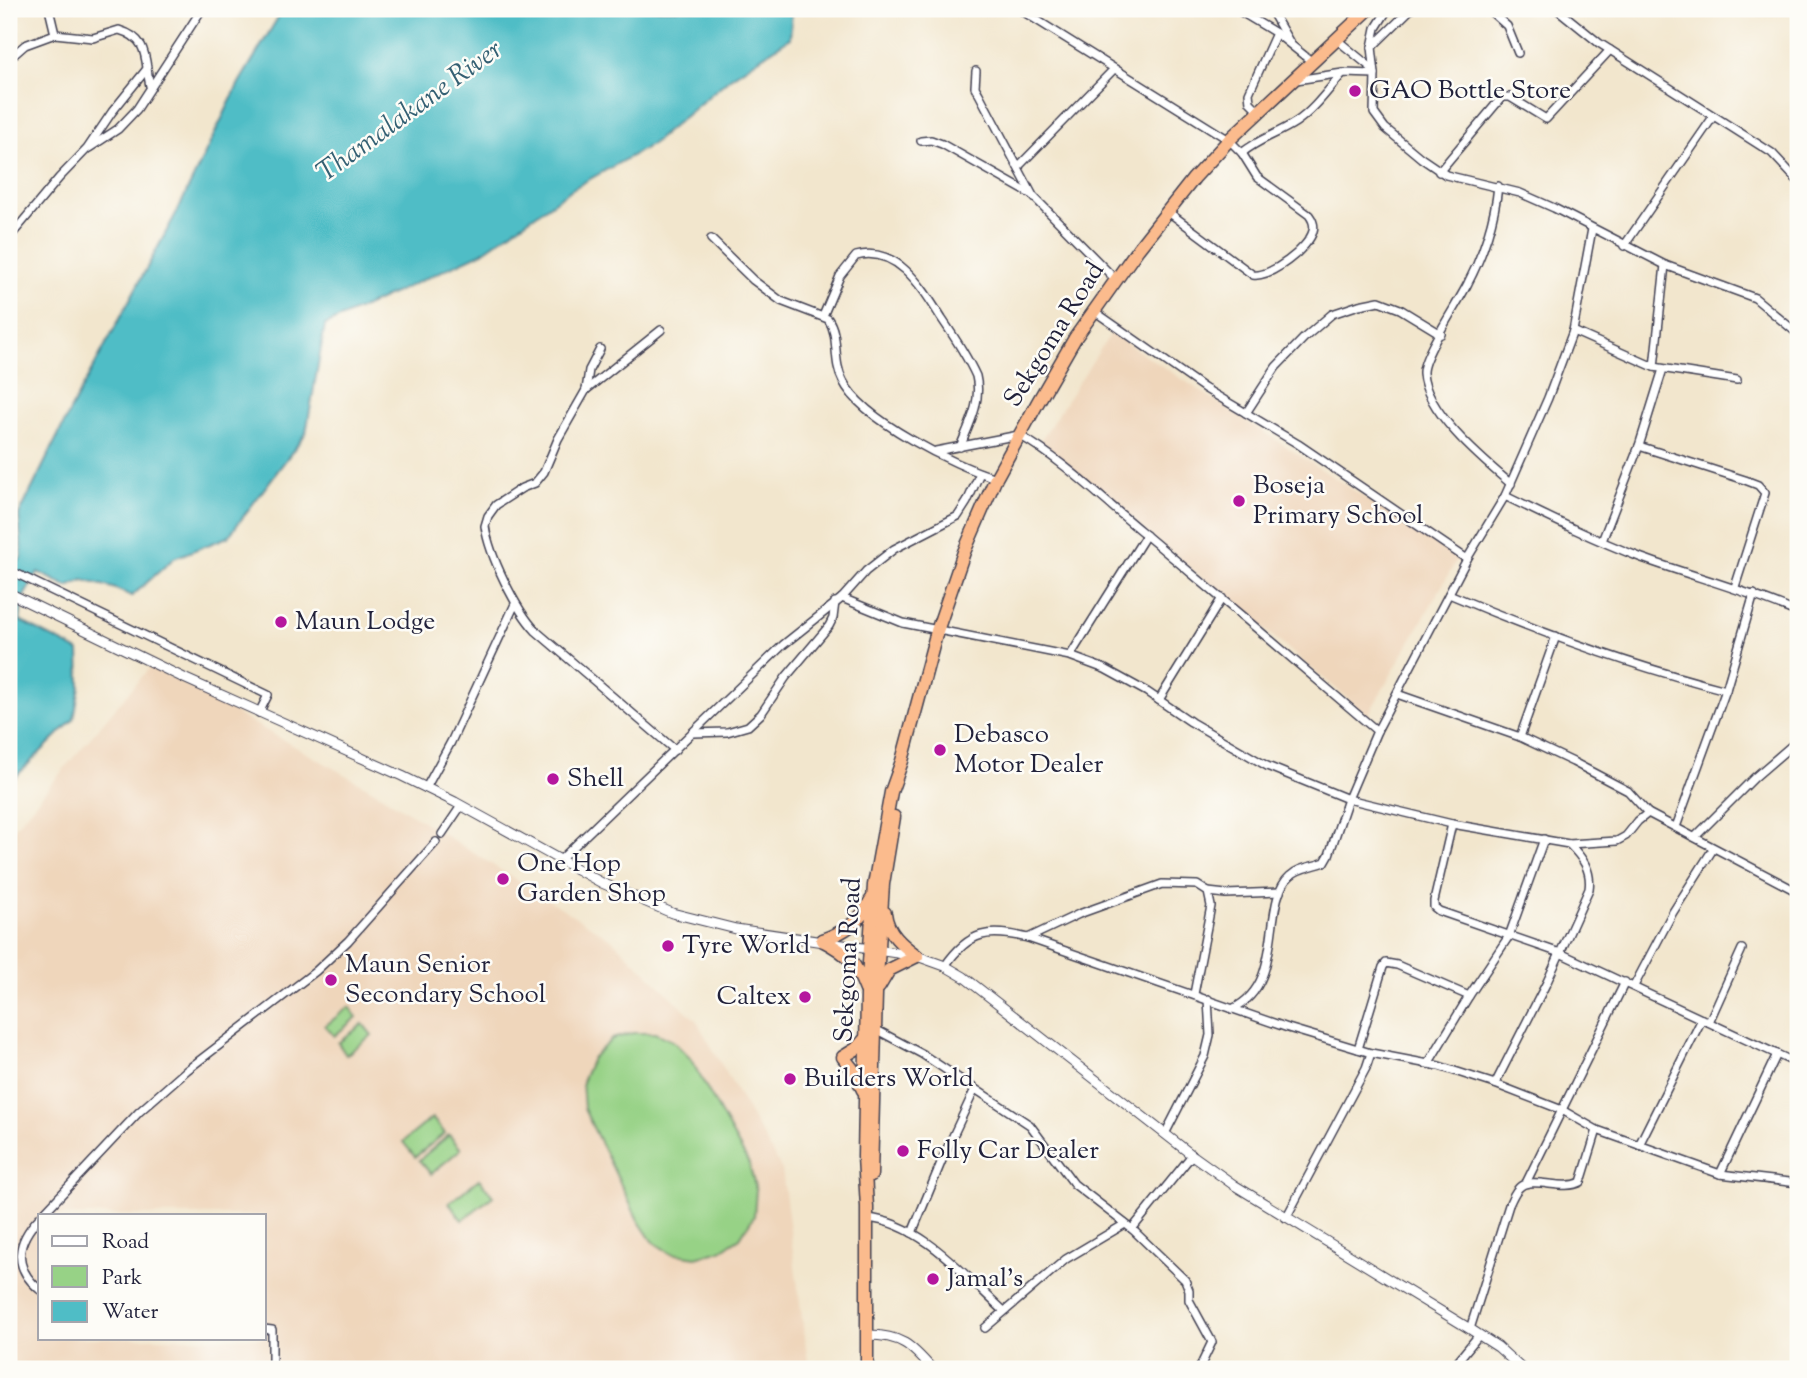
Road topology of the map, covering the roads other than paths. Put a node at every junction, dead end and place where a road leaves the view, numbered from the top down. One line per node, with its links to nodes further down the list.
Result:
1 (49, 9): 12 (street)
2 (202, 9): 26 (street)
3 (1019, 9): 20 (street)
4 (1236, 9): 11 (street)
5 (1369, 9): 13 (highway, Sekgoma Road)
6 (1388, 9): 15 (street)
7 (1411, 9): 15 (street)
8 (1488, 9): 17 (street)
9 (1557, 9): 16 (street)
10 (1276, 13): 14 (street)
11 (1276, 33): 14 (street); 27 (street)
12 (55, 34): 18 (street); 21 (street)
13 (1336, 39): 19 (highway, Sekgoma Road); 23 (street)
14 (1293, 46): 19 (street)
15 (1372, 47): 23 (street)
16 (1610, 50): 28 (street); 34 (street)
17 (1518, 53)
18 (9, 59)
19 (1311, 61): 25 (highway, Sekgoma Road)
20 (1114, 69): 29 (street); 33 (street)
21 (146, 70): 26 (street); 31 (street)
22 (975, 71): 33 (street)
23 (1375, 73): 24 (street); 34 (street)
24 (1343, 74): 25 (street); 32 (street)
25 (1290, 82): 27 (highway, Sekgoma Road)
26 (150, 86): 31 (street)
27 (1259, 111): 29 (highway, Sekgoma Road)
28 (1713, 117): 35 (street); 42 (street)
29 (1229, 140): 32 (street); 38 (highway, Sekgoma Road)
30 (921, 141): 37 (street)
31 (87, 149): 40 (street)
32 (1242, 153): 38 (street)
33 (1018, 167): 37 (street)
34 (1439, 172): 36 (street)
35 (1798, 179)
36 (1498, 187): 39 (street); 49 (street)
37 (1032, 195): 44 (street)
38 (1167, 211): 44 (highway, Sekgoma Road)
39 (1592, 229): 42 (street); 48 (street)
40 (9, 238)
41 (711, 239): 46 (street)
42 (1624, 246): 43 (street)
43 (1665, 265): 50 (street); 52 (street)
44 (1116, 280): 45 (highway, Sekgoma Road)
45 (1094, 311): 56 (street); 57 (highway, Sekgoma Road)
46 (822, 316): 59 (street); 60 (street)
47 (661, 330): 55 (street)
48 (1573, 331): 52 (street); 63 (street)
49 (1441, 334): 56 (street); 63 (street)
50 (1798, 334)
51 (600, 349): 55 (street)
52 (1654, 367): 53 (street)
53 (1663, 369): 54 (street); 58 (street)
54 (1737, 380)
55 (586, 390): 75 (street)
56 (1246, 413): 67 (street)
57 (1019, 435): 59 (street); 62 (highway, Sekgoma Road); 65 (street)
58 (1640, 446): 66 (street); 69 (street)
59 (960, 447): 60 (street)
60 (936, 451): 61 (street)
61 (979, 473): 62 (street); 74 (street)
62 (996, 478): 77 (highway, Sekgoma Road)
63 (1511, 484): 64 (street)
64 (1505, 496): 66 (street); 67 (street)
65 (1146, 535): 73 (street); 79 (street)
66 (1602, 541): 69 (street)
67 (1467, 559): 71 (street)
68 (10, 570): 83 (street)
69 (1735, 587): 72 (street)
70 (9, 593): 83 (street)
71 (1449, 594): 78 (street); 81 (street)
72 (1754, 594): 76 (street); 80 (street)
73 (1222, 598): 82 (street); 84 (street)
74 (839, 600): 77 (street); 85 (street); 85 (street)
75 (515, 604): 88 (street); 89 (street)
76 (1798, 613)
77 (937, 631): 79 (street); 105 (highway, Sekgoma Road)
78 (1556, 636): 80 (street); 86 (street)
79 (1070, 656): 82 (street)
80 (1726, 690): 94 (street)
81 (1397, 694): 84 (street); 86 (street)
82 (1159, 700): 90 (street)
83 (259, 713): 89 (street)
84 (1377, 731): 90 (street)
85 (693, 733): 88 (street)
86 (1520, 737): 92 (street)
87 (1798, 740): 96 (street)
88 (675, 750): 101 (street)
89 (426, 788): 91 (street)
90 (1348, 799): 93 (street); 103 (street)
91 (461, 806): 95 (street); 101 (street)
92 (1648, 813): 94 (street); 99 (street)
93 (1452, 824): 97 (street); 106 (street)
94 (1676, 827): 96 (street)
95 (442, 834)
96 (1695, 837): 100 (street)
97 (1544, 839): 99 (street); 106 (street)
98 (436, 842): 140 (street)
99 (1569, 844): 111 (street)
100 (1713, 849): 104 (street); 115 (street)
101 (560, 860): 108 (street)
102 (1208, 892): 103 (street); 107 (street); 117 (street)
103 (1280, 892): 120 (street)
104 (1798, 892)
105 (878, 896): 108 (highway); 109 (highway, Sekgoma Road); 112 (highway)
106 (1509, 936): 111 (street); 118 (street)
107 (1028, 938): 113 (street); 117 (street)
108 (822, 940): 109 (street); 116 (highway)
109 (874, 949): 112 (street); 116 (highway, Sekgoma Road)
110 (1742, 949): 121 (street)
111 (1560, 953): 114 (street); 128 (street)
112 (918, 956): 113 (street); 116 (highway)
113 (945, 966): 133 (street)
114 (1625, 982): 115 (street); 131 (street)
115 (1634, 986): 121 (street)
116 (872, 994): 122 (highway, Sekgoma Road)
117 (1194, 994): 119 (street)
118 (1469, 996): 123 (street); 126 (street)
119 (1208, 999): 120 (street); 133 (street)
120 (1231, 1009): 123 (street)
121 (1706, 1021): 125 (street); 134 (street)
122 (871, 1034): 129 (street); 130 (highway, Sekgoma Road); 130 (highway); 139 (highway, Sekgoma Road)
123 (1358, 1049): 124 (street)
124 (1371, 1053): 126 (street); 141 (street)
125 (1777, 1054): 127 (street); 136 (street)
126 (1428, 1064): 128 (street)
127 (1798, 1064)
128 (1495, 1084): 131 (street)
129 (975, 1089): 143 (street); 144 (street)
130 (865, 1096): 139 (highway, Sekgoma Road)
131 (1563, 1110): 132 (street); 137 (street)
132 (1597, 1130): 134 (street); 137 (street)
133 (1165, 1134): 135 (street)
134 (1639, 1145): 136 (street)
135 (1192, 1155): 141 (street); 143 (street)
136 (1720, 1174): 138 (street)
137 (1527, 1183): 149 (street)
138 (1798, 1183)
139 (867, 1212): 144 (street); 150 (highway, Sekgoma Road)
140 (43, 1214)
141 (1286, 1218): 149 (street)
142 (38, 1220): 145 (street)
143 (1128, 1227): 146 (street); 151 (street)
144 (912, 1233): 146 (street)
145 (38, 1288)
146 (1004, 1311): 147 (street)
147 (985, 1328)
148 (266, 1329): 152 (street)
149 (1474, 1332): 155 (street); 156 (street)
150 (867, 1335): 153 (highway, Sekgoma Road); 154 (street)
151 (1203, 1368)
152 (272, 1369)
153 (867, 1369)
154 (932, 1369)
155 (1451, 1369)
156 (1521, 1369)

